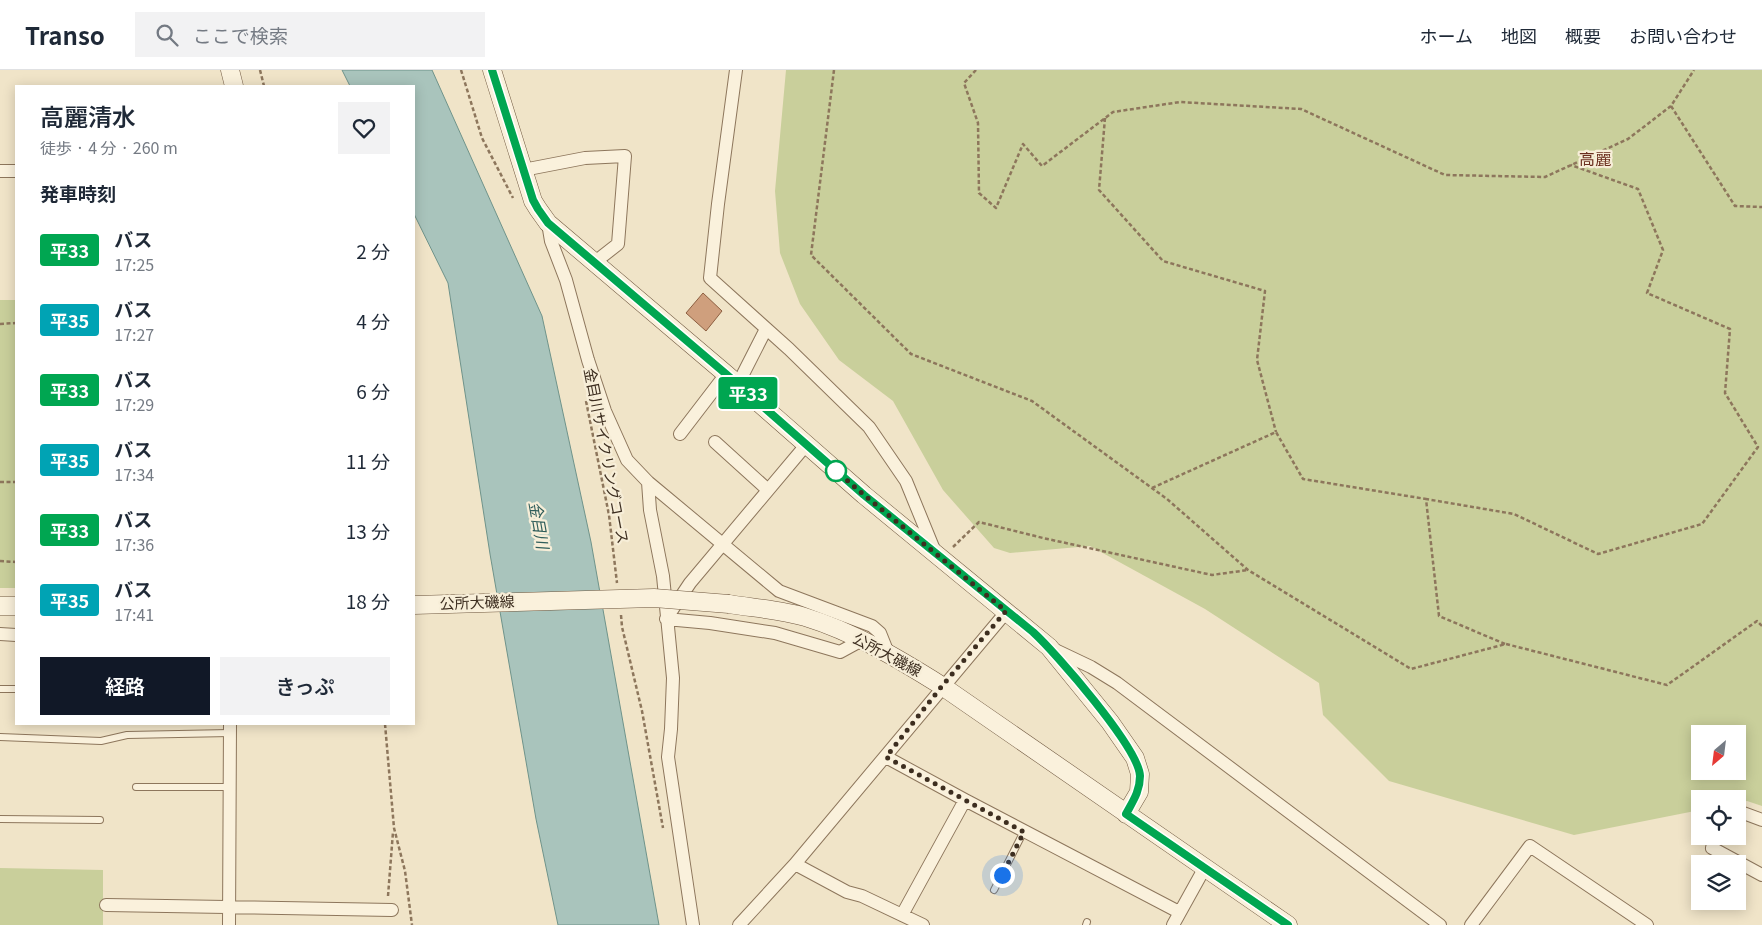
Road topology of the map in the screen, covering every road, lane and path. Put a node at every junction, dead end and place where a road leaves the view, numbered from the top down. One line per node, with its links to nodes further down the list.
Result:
1 (230, 70): 9 (street)
2 (260, 70): 10 (path)
3 (461, 70): 17 (path)
4 (492, 70): 15 (street)
5 (736, 70): 23 (street)
6 (834, 70): 35 (path)
7 (976, 70): 12 (path)
8 (1694, 70): 11 (path)
9 (234, 85)
10 (264, 85)
11 (1671, 106): 13 (path); 18 (path)
12 (1105, 118): 13 (path); 26 (path)
13 (1571, 165): 31 (path)
14 (0, 170): 16 (street)
15 (523, 170): 19 (street); 20 (street)
16 (15, 171)
17 (516, 203)
18 (1762, 207)
19 (548, 223): 20 (street); 34 (street)
20 (595, 262): 24 (street)
21 (15, 323): 22 (path)
22 (0, 324)
23 (766, 329): 24 (street); 39 (street)
24 (732, 379): 27 (street); 29 (street)
25 (584, 395): 43 (path, 金目川サイクリングコース)
26 (1276, 432): 35 (path); 37 (path)
27 (680, 434)
28 (715, 442): 36 (street)
29 (806, 445): 36 (street); 39 (street)
30 (1762, 445): 31 (path)
31 (1758, 447): 37 (path)
32 (0, 482): 33 (path)
33 (15, 482)
34 (648, 482): 38 (street); 49 (street)
35 (1152, 488): 42 (path)
36 (768, 490): 38 (street)
37 (1426, 499): 54 (path)
38 (721, 544): 49 (street); 56 (street)
39 (938, 556): 42 (path); 48 (street)
40 (0, 561): 41 (path)
41 (15, 562)
42 (1248, 570): 54 (path)
43 (618, 585)
44 (415, 605): 53 (street, 公所大磯線, bridge)
45 (0, 606): 46 (street)
46 (15, 606)
47 (621, 610): 74 (path)
48 (1006, 611): 55 (street); 57 (street)
49 (666, 619): 53 (street); 87 (street)
50 (1762, 626): 54 (path)
51 (0, 634): 52 (street)
52 (15, 635)
53 (862, 640): 56 (street, 公所大磯線)
54 (1506, 644)
55 (1049, 647): 67 (street); 91 (street)
56 (888, 653): 57 (street, 公所大磯線)
57 (942, 686): 63 (street); 67 (street, 公所大磯線)
58 (0, 689): 59 (lane)
59 (15, 689)
60 (385, 725): 72 (path)
61 (230, 728): 62 (lane); 65 (street)
62 (0, 737)
63 (886, 757): 66 (street); 76 (street)
64 (136, 787): 65 (lane)
65 (230, 787): 81 (street)
66 (965, 800): 73 (street); 84 (street)
67 (1126, 814): 77 (street, 公所大磯線)
68 (1746, 814): 71 (street)
69 (0, 819): 70 (lane)
70 (100, 820)
71 (1762, 820)
72 (394, 828): 82 (path); 86 (path)
73 (1024, 832): 79 (lane); 83 (street)
74 (664, 835)
75 (1713, 845): 78 (street)
76 (795, 864): 84 (street); 88 (street)
77 (1204, 868): 83 (street); 90 (street, 公所大磯線)
78 (1762, 876)
79 (994, 890)
80 (106, 905): 81 (street)
81 (229, 908): 82 (street); 85 (street)
82 (390, 910)
83 (1180, 912): 89 (street)
84 (911, 921)
85 (229, 925)
86 (412, 925)
87 (693, 925)
88 (739, 925)
89 (1173, 925)
90 (1288, 925)
91 (1440, 925)
92 (1471, 925): 93 (street)
93 (1647, 925)

